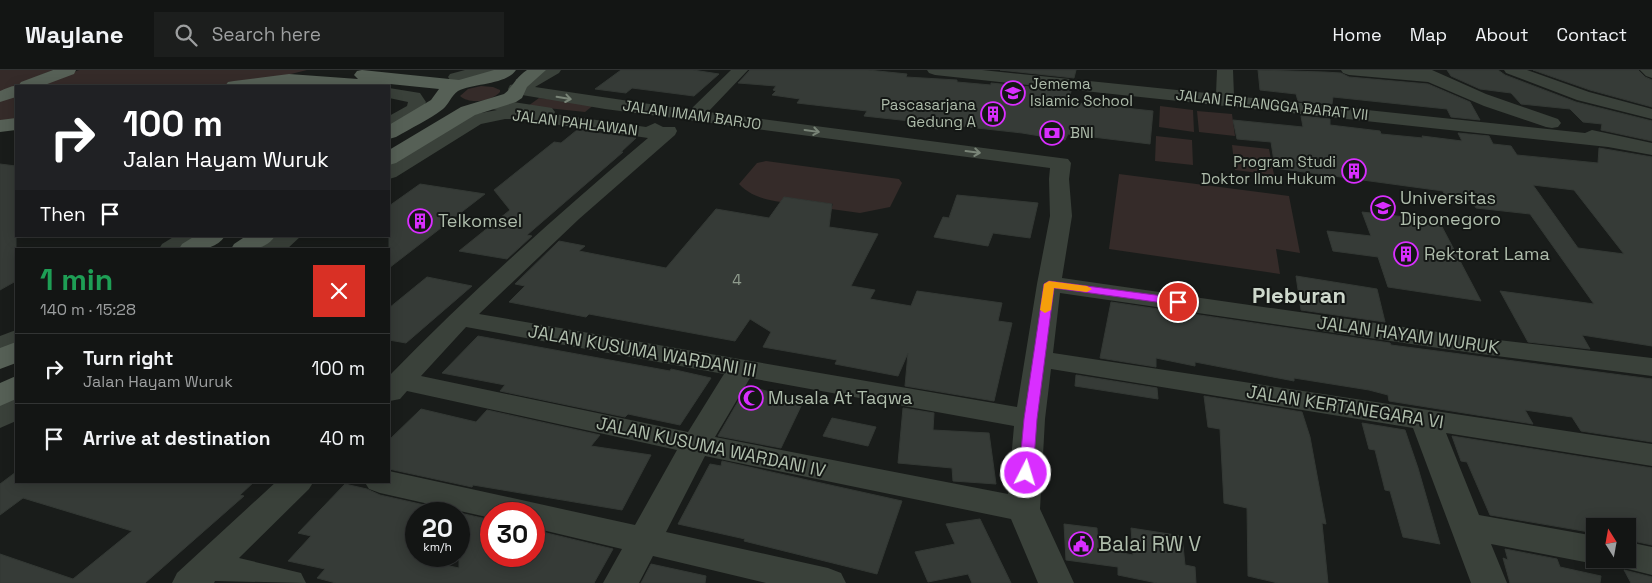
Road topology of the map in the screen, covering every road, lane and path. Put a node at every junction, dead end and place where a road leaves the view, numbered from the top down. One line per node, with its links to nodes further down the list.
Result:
1 (67, 70): 17 (main road)
2 (317, 70): 15 (main road)
3 (348, 70): 16 (main road)
4 (538, 70): 22 (main road, JALAN PAHLAWAN)
5 (553, 70): 22 (street, JALAN PAHLAWAN)
6 (740, 70): 35 (street)
7 (935, 70): 29 (street, JALAN ERLANGGA BARAT VII)
8 (1225, 70): 29 (street)
9 (1349, 70): 14 (street)
10 (1512, 70): 23 (street)
11 (1648, 70): 13 (street)
12 (496, 72): 16 (main road)
13 (1652, 73)
14 (1426, 74): 32 (street)
15 (288, 79): 18 (main road); 21 (main road)
16 (457, 81): 33 (main road)
17 (28, 85)
18 (242, 85)
19 (284, 85): 20 (street)
20 (322, 85)
21 (369, 85)
22 (519, 86): 30 (main road, JALAN PAHLAWAN); 31 (street, JALAN IMAM BARJO, one-way to 31)
23 (1554, 86): 28 (street); 34 (street)
24 (390, 87): 33 (main road)
25 (15, 90): 27 (main road)
26 (390, 93): 37 (street)
27 (0, 96)
28 (1652, 98)
29 (1225, 100): 42 (street, JALAN ERLANGGA BARAT VII)
30 (492, 104): 36 (street, JALAN IMAM BARJO); 49 (main road, JALAN PAHLAWAN)
31 (605, 104): 35 (street, JALAN IMAM BARJO); 36 (street, JALAN IMAM BARJO)
32 (1513, 111): 42 (street); 46 (street)
33 (421, 114): 45 (main road)
34 (1652, 114)
35 (694, 116): 40 (street, JALAN IMAM BARJO)
36 (585, 118): 43 (street, JALAN IMAM BARJO)
37 (390, 123)
38 (15, 124): 39 (main road)
39 (0, 126)
40 (780, 127): 48 (street, JALAN IMAM BARJO, one-way to 48); 48 (street, JALAN IMAM BARJO)
41 (15, 129): 44 (street)
42 (1501, 129): 46 (street, JALAN ERLANGGA BARAT VII)
43 (670, 131): 50 (street, JALAN PAHLAWAN); 60 (street)
44 (0, 132)
45 (390, 132)
46 (1608, 141): 47 (street)
47 (1652, 149)
48 (926, 155): 59 (street, JALAN IMAM BARJO)
49 (390, 158)
50 (390, 172)
51 (190, 237): 55 (street)
52 (210, 237): 56 (main road)
53 (261, 237): 57 (main road)
54 (289, 237): 58 (street)
55 (172, 248)
56 (193, 248)
57 (245, 248)
58 (272, 248)
59 (1049, 284): 64 (street); 66 (street, JALAN HAYAM WURUK)
60 (460, 318): 67 (street, JALAN KUSUMA WARDANI III); 69 (street)
61 (15, 339): 62 (street)
62 (0, 347)
63 (15, 352): 65 (main road)
64 (1039, 359): 73 (street); 74 (street, JALAN KERTANEGARA VI)
65 (0, 360)
66 (1652, 367)
67 (741, 369): 73 (street, JALAN KUSUMA WARDANI III); 75 (street)
68 (15, 387): 70 (main road)
69 (395, 387): 75 (street, JALAN KUSUMA WARDANI IV)
70 (0, 396)
71 (15, 409): 72 (street)
72 (0, 418)
73 (1030, 419): 80 (street)
74 (1425, 419): 76 (street, JALAN KERTANEGARA VI); 82 (street)
75 (696, 444): 80 (street, JALAN KUSUMA WARDANI IV); 83 (street)
76 (1652, 455)
77 (296, 483): 87 (street)
78 (389, 483): 79 (street)
79 (480, 503)
80 (1023, 509): 91 (street)
81 (545, 517): 83 (street)
82 (1467, 526): 84 (street); 92 (street)
83 (643, 539): 89 (street); 90 (street)
84 (1586, 548)
85 (1636, 558): 86 (street)
86 (1652, 561)
87 (200, 574): 88 (street)
88 (288, 583)
89 (620, 583)
90 (828, 583)
91 (1056, 583)
92 (1489, 583)

